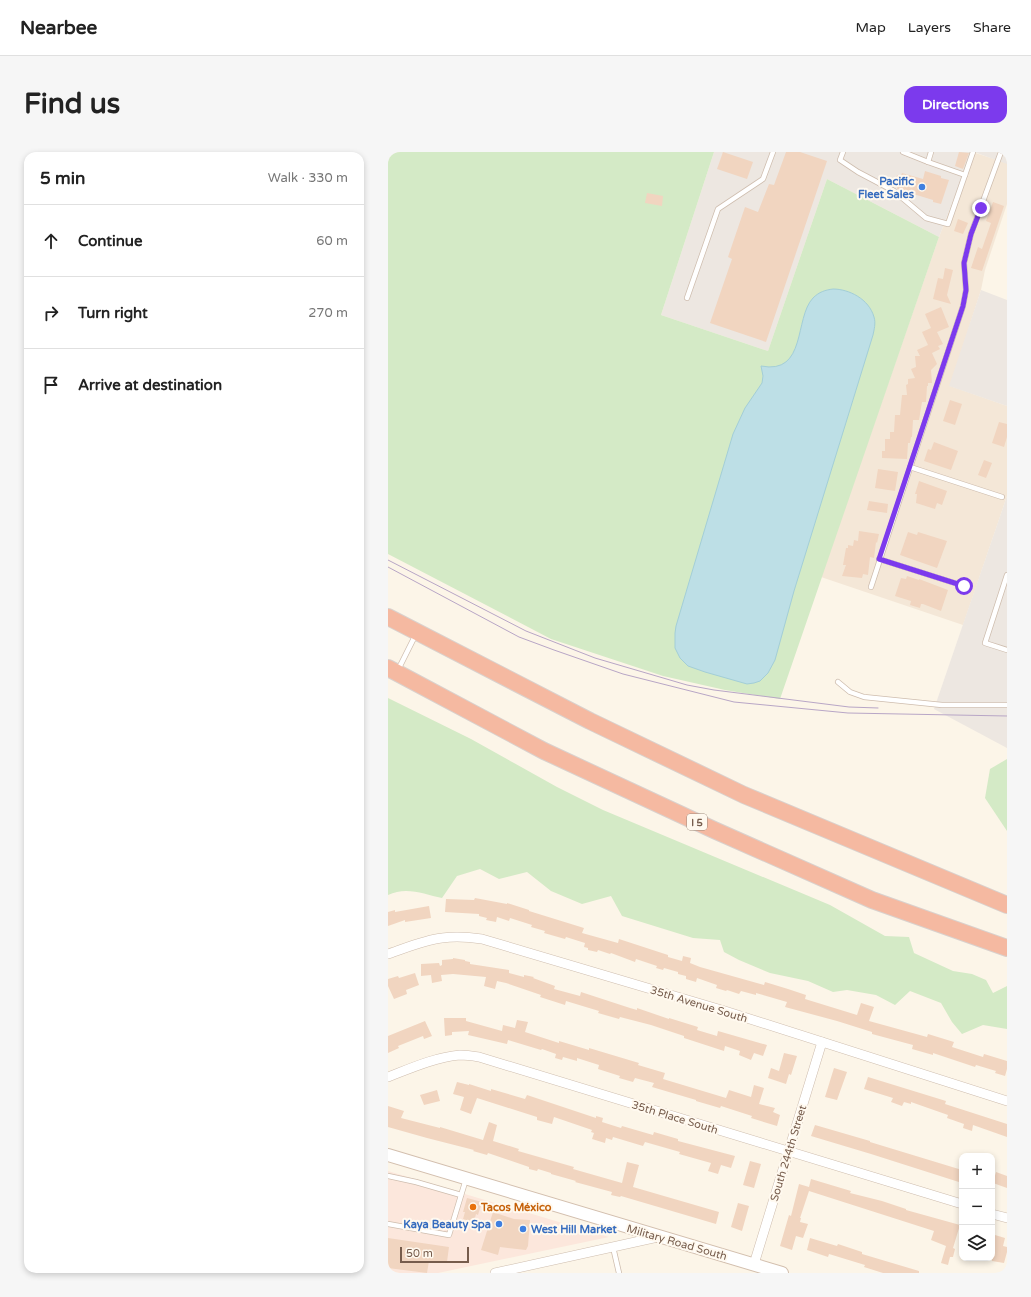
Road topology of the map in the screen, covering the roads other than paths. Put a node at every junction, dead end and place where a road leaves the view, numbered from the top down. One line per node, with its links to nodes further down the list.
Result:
1 (773, 152): 9 (lane)
2 (843, 152): 8 (lane)
3 (903, 152): 7 (lane)
4 (931, 152): 7 (lane)
5 (973, 152): 8 (lane)
6 (1001, 152): 10 (lane)
7 (928, 162): 8 (lane)
8 (965, 175)
9 (687, 298)
10 (910, 467): 11 (lane); 12 (lane)
11 (1002, 497)
12 (879, 559): 14 (lane); 15 (lane)
13 (1007, 575): 18 (lane)
14 (964, 586)
15 (871, 588)
16 (388, 617): 17 (highway)
17 (417, 632): 19 (lane); 22 (highway)
18 (1007, 650)
19 (392, 670): 23 (highway, I 5)
20 (838, 682): 21 (lane)
21 (1007, 705)
22 (1007, 905)
23 (1007, 948)
24 (388, 954): 25 (street, 35th Avenue South)
25 (822, 1042): 27 (street, 35th Avenue South); 28 (street, South 244th Street)
26 (388, 1077): 28 (street, 35th Place South)
27 (1007, 1100)
28 (789, 1151): 33 (street, 35th Place South); 39 (street, South 244th Street)
29 (388, 1155): 31 (main road, Military Road South)
30 (388, 1176): 32 (lane)
31 (466, 1179): 32 (lane); 37 (main road, Military Road South)
32 (461, 1195): 36 (lane)
33 (959, 1203)
34 (995, 1215): 35 (street)
35 (1007, 1218)
36 (388, 1224)
37 (659, 1237): 38 (street); 39 (main road, Military Road South)
38 (614, 1247): 40 (street); 41 (lane)
39 (754, 1264): 42 (main road, Military Road South)
40 (495, 1273)
41 (619, 1273)
42 (782, 1273)

